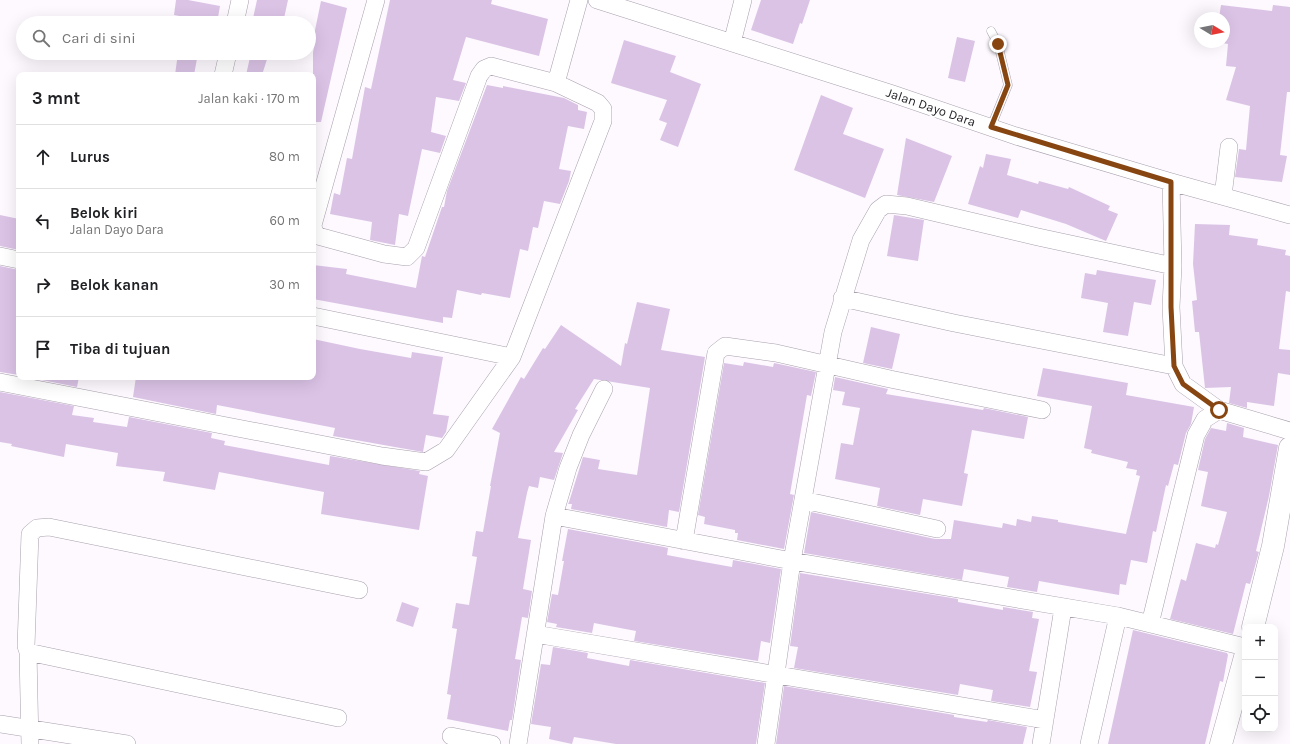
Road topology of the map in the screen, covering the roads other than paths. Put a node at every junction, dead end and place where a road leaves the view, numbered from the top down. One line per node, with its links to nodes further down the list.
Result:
1 (240, 0): 7 (street)
2 (376, 0): 17 (street)
3 (579, 0): 12 (street)
4 (597, 0): 6 (street, Jalan Dayo Dara)
5 (743, 0): 9 (street)
6 (620, 4): 9 (street, Jalan Dayo Dara)
7 (237, 16)
8 (991, 31): 13 (lane)
9 (732, 43): 13 (street, Jalan Dayo Dara)
10 (226, 60): 11 (street)
11 (223, 72)
12 (556, 82): 19 (street); 25 (street)
13 (991, 127): 15 (street, Jalan Dayo Dara)
14 (1229, 147): 16 (street)
15 (1171, 182): 16 (street, Jalan Dayo Dara); 22 (street)
16 (1223, 196): 18 (street, Jalan Dayo Dara)
17 (316, 214)
18 (1290, 215)
19 (316, 234)
20 (0, 256): 21 (street)
21 (16, 259)
22 (1173, 266): 23 (street); 27 (street)
23 (842, 298): 26 (street); 27 (street)
24 (316, 317): 25 (street)
25 (512, 357): 28 (street)
26 (827, 364): 30 (street); 34 (street); 37 (street)
27 (1174, 366): 31 (street)
28 (0, 382)
29 (604, 389): 35 (street)
30 (1042, 410)
31 (1219, 410): 32 (street); 42 (street)
32 (1290, 431)
33 (1290, 448): 43 (street)
34 (803, 500): 36 (street); 38 (street)
35 (554, 516): 37 (street); 44 (street)
36 (937, 529)
37 (684, 541): 38 (street)
38 (792, 561): 40 (street); 48 (street)
39 (359, 590): 46 (street)
40 (1063, 608): 41 (street); 50 (street)
41 (1118, 616): 42 (street); 59 (street)
42 (1150, 624): 45 (street)
43 (1253, 624)
44 (536, 634): 48 (street); 56 (street)
45 (1242, 646)
46 (28, 652): 49 (street); 52 (street)
47 (1244, 660): 60 (street)
48 (776, 673): 50 (street); 57 (street)
49 (338, 718)
50 (1045, 720): 58 (street)
51 (0, 724): 52 (street)
52 (30, 736): 54 (street)
53 (451, 736): 55 (street)
54 (127, 744)
55 (492, 744)
56 (518, 744)
57 (766, 744)
58 (1041, 744)
59 (1089, 744)
60 (1221, 744)

